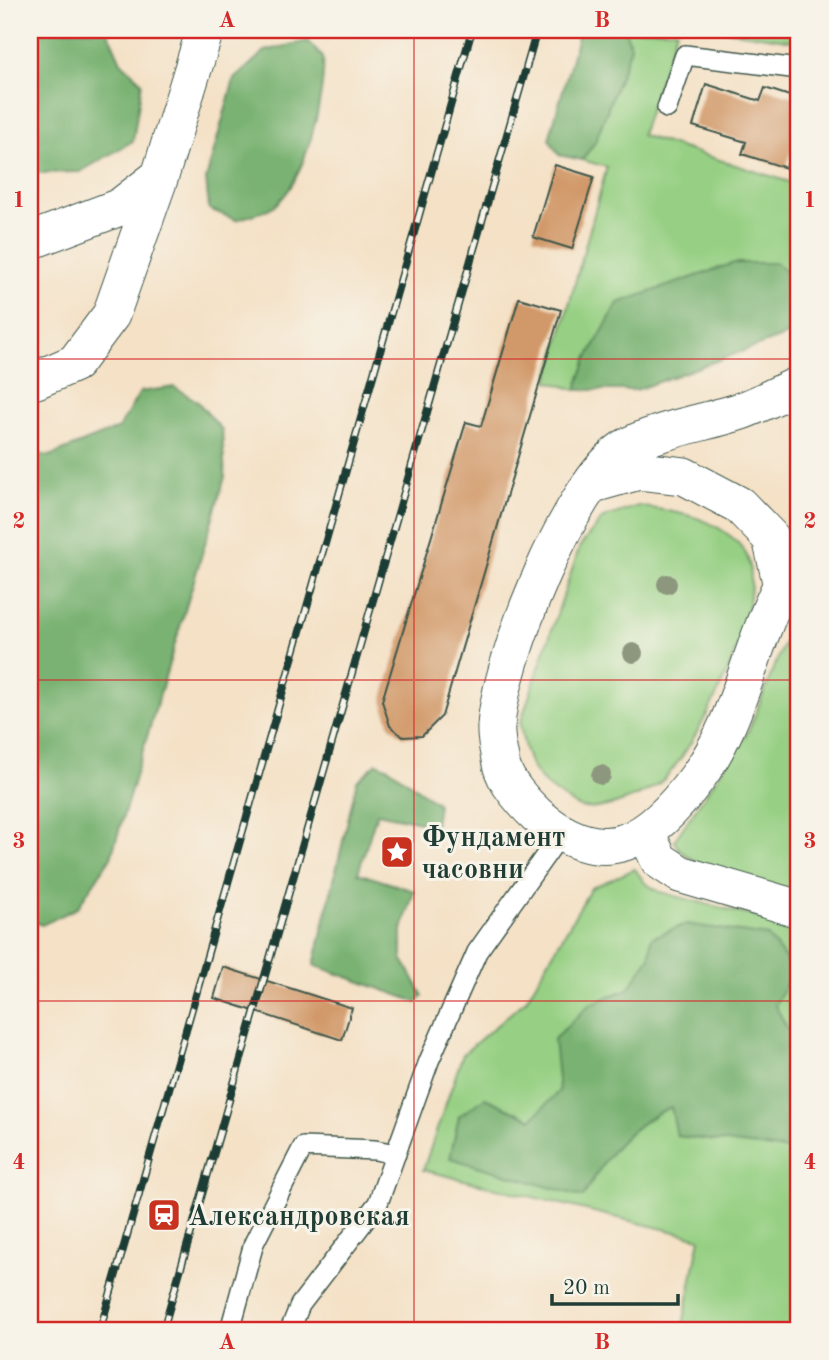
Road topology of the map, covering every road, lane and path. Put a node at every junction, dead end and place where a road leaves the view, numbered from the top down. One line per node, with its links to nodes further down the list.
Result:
1 (205, 30): 4 (street)
2 (799, 69): 3 (lane)
3 (667, 108)
4 (160, 176): 5 (street); 6 (street)
5 (30, 241)
6 (30, 379)
7 (799, 385): 8 (street)
8 (588, 485): 10 (street); 12 (street)
9 (799, 546): 10 (street)
10 (782, 586): 11 (street)
11 (646, 834): 12 (street); 13 (street)
12 (560, 835): 14 (lane)
13 (799, 909)
14 (396, 1154): 15 (lane); 16 (lane)
15 (230, 1330)
16 (290, 1330)

